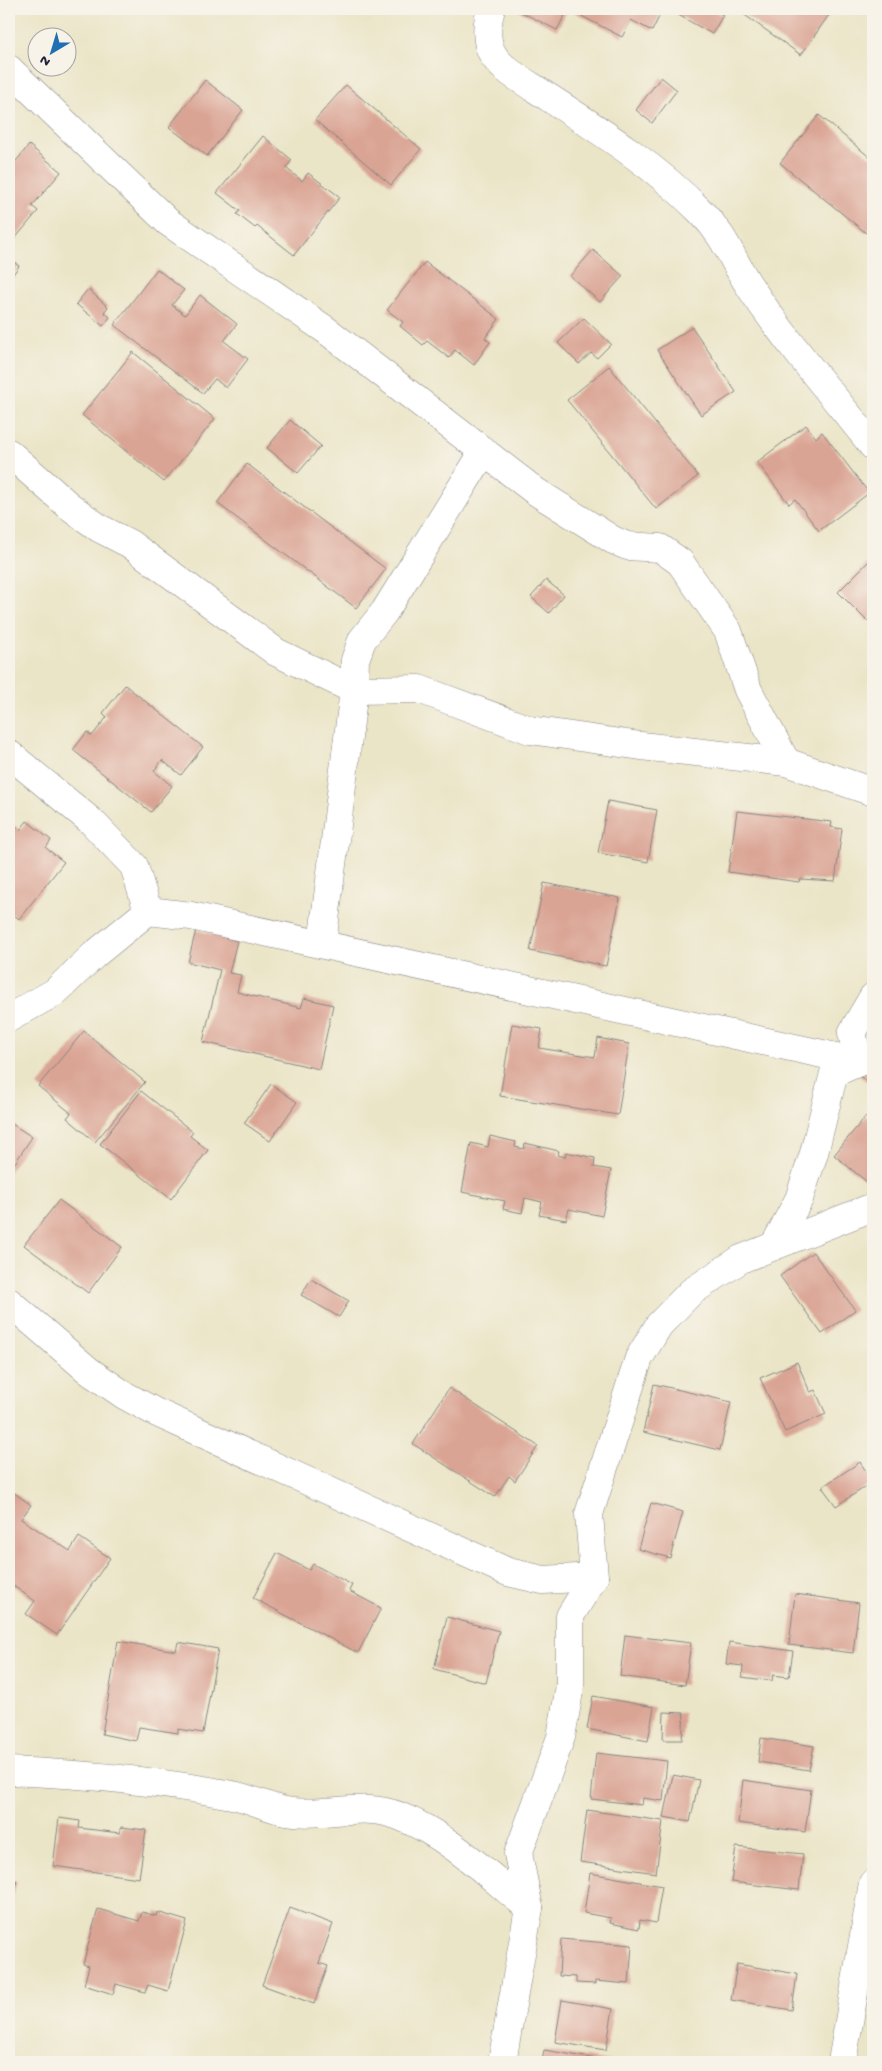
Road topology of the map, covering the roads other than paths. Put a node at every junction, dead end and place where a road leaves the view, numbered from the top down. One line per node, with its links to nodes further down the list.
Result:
1 (491, 9): 3 (street)
2 (9, 69): 4 (street)
3 (873, 446)
4 (484, 451): 6 (street); 8 (street)
5 (9, 453): 6 (street)
6 (354, 690): 8 (street); 11 (street)
7 (9, 754): 10 (street)
8 (786, 762): 9 (street)
9 (873, 792)
10 (148, 912): 11 (street); 13 (street)
11 (322, 944): 14 (street)
12 (873, 997): 14 (street)
13 (9, 1018)
14 (859, 1062): 16 (street)
15 (873, 1208): 16 (street)
16 (774, 1246): 18 (street)
17 (9, 1302): 18 (street)
18 (594, 1577): 21 (street)
19 (9, 1771): 21 (street)
20 (873, 1883): 23 (street)
21 (528, 1908): 22 (street)
22 (502, 2062)
23 (842, 2062)

